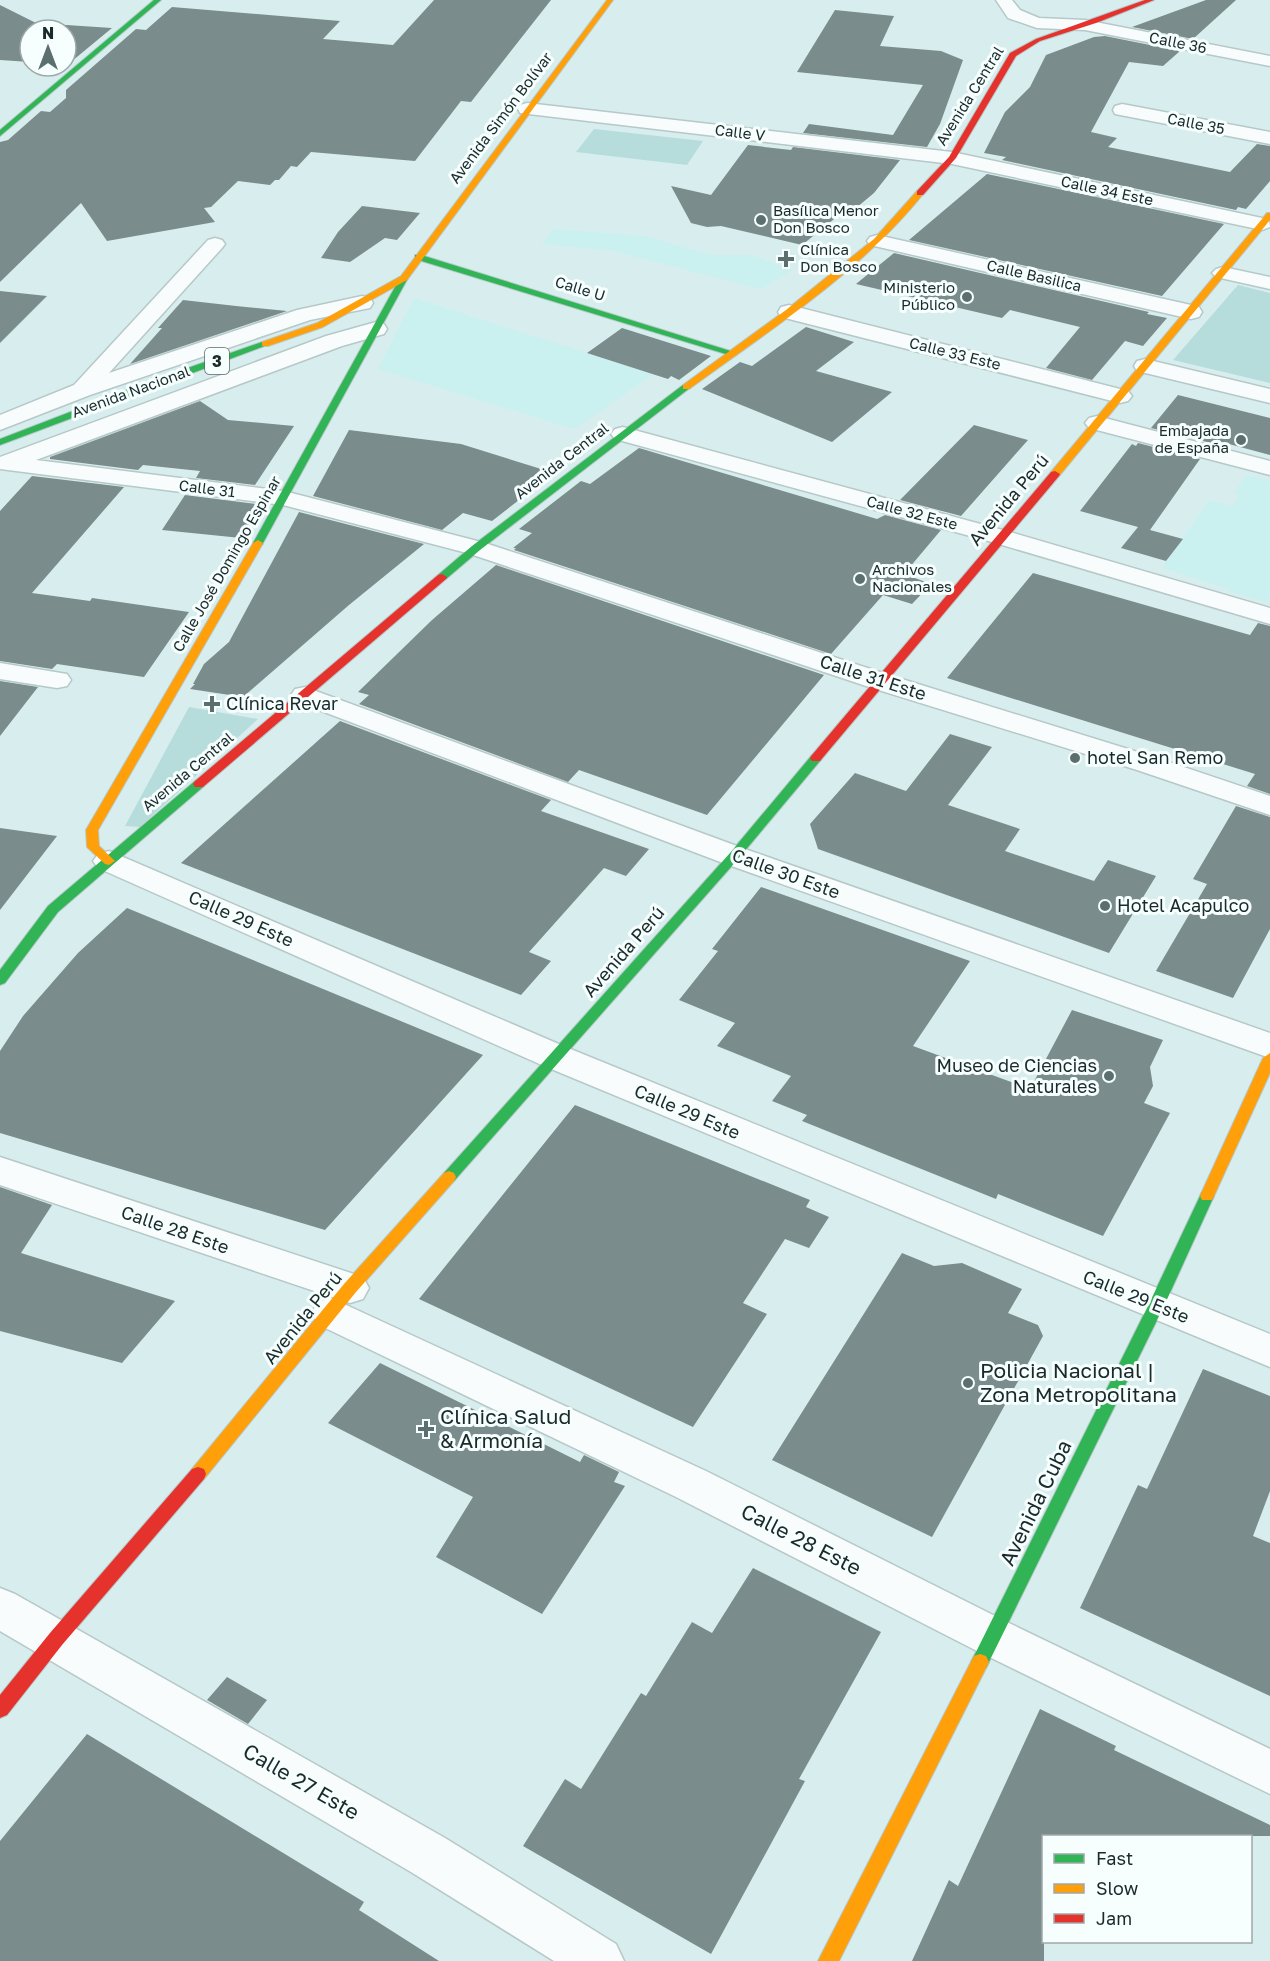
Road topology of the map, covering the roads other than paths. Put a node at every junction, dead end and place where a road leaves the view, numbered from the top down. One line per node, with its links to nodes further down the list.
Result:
1 (158, 0): 9 (main road)
2 (610, 0): 7 (main road, Avenida Simón Bolívar / 3)
3 (1004, 0): 5 (street, Calle 36)
4 (1151, 0): 5 (main road, Avenida Central)
5 (1085, 25): 6 (street, Calle 36); 11 (main road, Avenida Central)
6 (1270, 61)
7 (527, 109): 11 (street, Calle V); 15 (main road, Avenida Simón Bolívar / 3)
8 (1122, 110): 10 (street, Calle 35)
9 (0, 134)
10 (1270, 138)
11 (952, 158): 12 (street, Calle 34 Este); 13 (main road, Avenida Central)
12 (1266, 219): 16 (main road, Avenida Perú)
13 (877, 241): 20 (main road, Avenida Central); 21 (street, Calle Basilica)
14 (215, 244): 25 (street)
15 (418, 257): 17 (main road, Avenida Nacional / 3); 23 (main road, Calle U)
16 (1223, 273): 18 (street); 21 (main road, Avenida Perú)
17 (404, 278): 19 (main road, Avenida Nacional / 3); 22 (main road, Calle José Domingo Espinar)
18 (1270, 283)
19 (362, 303): 25 (street, Avenida Nacional); 31 (main road, Avenida Nacional / 3)
20 (789, 312): 23 (main road, Avenida Central); 26 (street, Calle 33 Este)
21 (1191, 312): 24 (main road, Avenida Perú)
22 (376, 329): 31 (street); 33 (main road, Calle José Domingo Espinar)
23 (732, 353): 30 (main road, Avenida Central)
24 (1145, 366): 26 (main road, Avenida Perú); 27 (street)
25 (82, 390): 28 (street, Avenida Nacional)
26 (1120, 396): 29 (main road, Avenida Perú)
27 (1270, 396)
28 (0, 423)
29 (1097, 423): 32 (street); 34 (main road, Avenida Perú)
30 (623, 434): 34 (street, Calle 32 Este); 35 (main road, Avenida Central)
31 (1, 463): 33 (street, Calle 31)
32 (1270, 468)
33 (284, 498): 35 (street, Calle 31); 43 (main road, Calle José Domingo Espinar)
34 (1000, 537): 36 (street, Calle 32 Este); 39 (main road, Avenida Perú)
35 (476, 548): 39 (street, Calle 31 Este); 40 (main road, Avenida Central)
36 (1270, 616)
37 (0, 671): 38 (street)
38 (57, 680)
39 (879, 681): 41 (street, Calle 31 Este); 42 (main road, Avenida Perú)
40 (304, 695): 42 (street, Calle 30 Este); 43 (main road, Avenida Central)
41 (1270, 806)
42 (734, 856): 45 (street, Calle 30 Este); 46 (main road, Avenida Perú)
43 (109, 861): 44 (main road, Avenida Central); 46 (street, Calle 29 Este)
44 (0, 980)
45 (1270, 1046)
46 (556, 1057): 49 (main road, Avenida Perú); 50 (street, Calle 29 Este)
47 (1270, 1058): 50 (main road, Avenida Cuba)
48 (0, 1171): 49 (street, Calle 28 Este)
49 (340, 1301): 53 (street, Calle 28 Este); 54 (main road, Avenida Perú)
50 (1156, 1306): 51 (street, Calle 29 Este); 53 (main road, Avenida Cuba)
51 (1270, 1351)
52 (0, 1608): 54 (street, Calle 27 Este)
53 (993, 1637): 56 (street, Calle 28 Este); 58 (main road, Avenida Cuba)
54 (56, 1640): 55 (main road, Avenida Perú); 57 (street, Calle 27 Este)
55 (0, 1708)
56 (1270, 1772)
57 (599, 1961)
58 (828, 1961)

